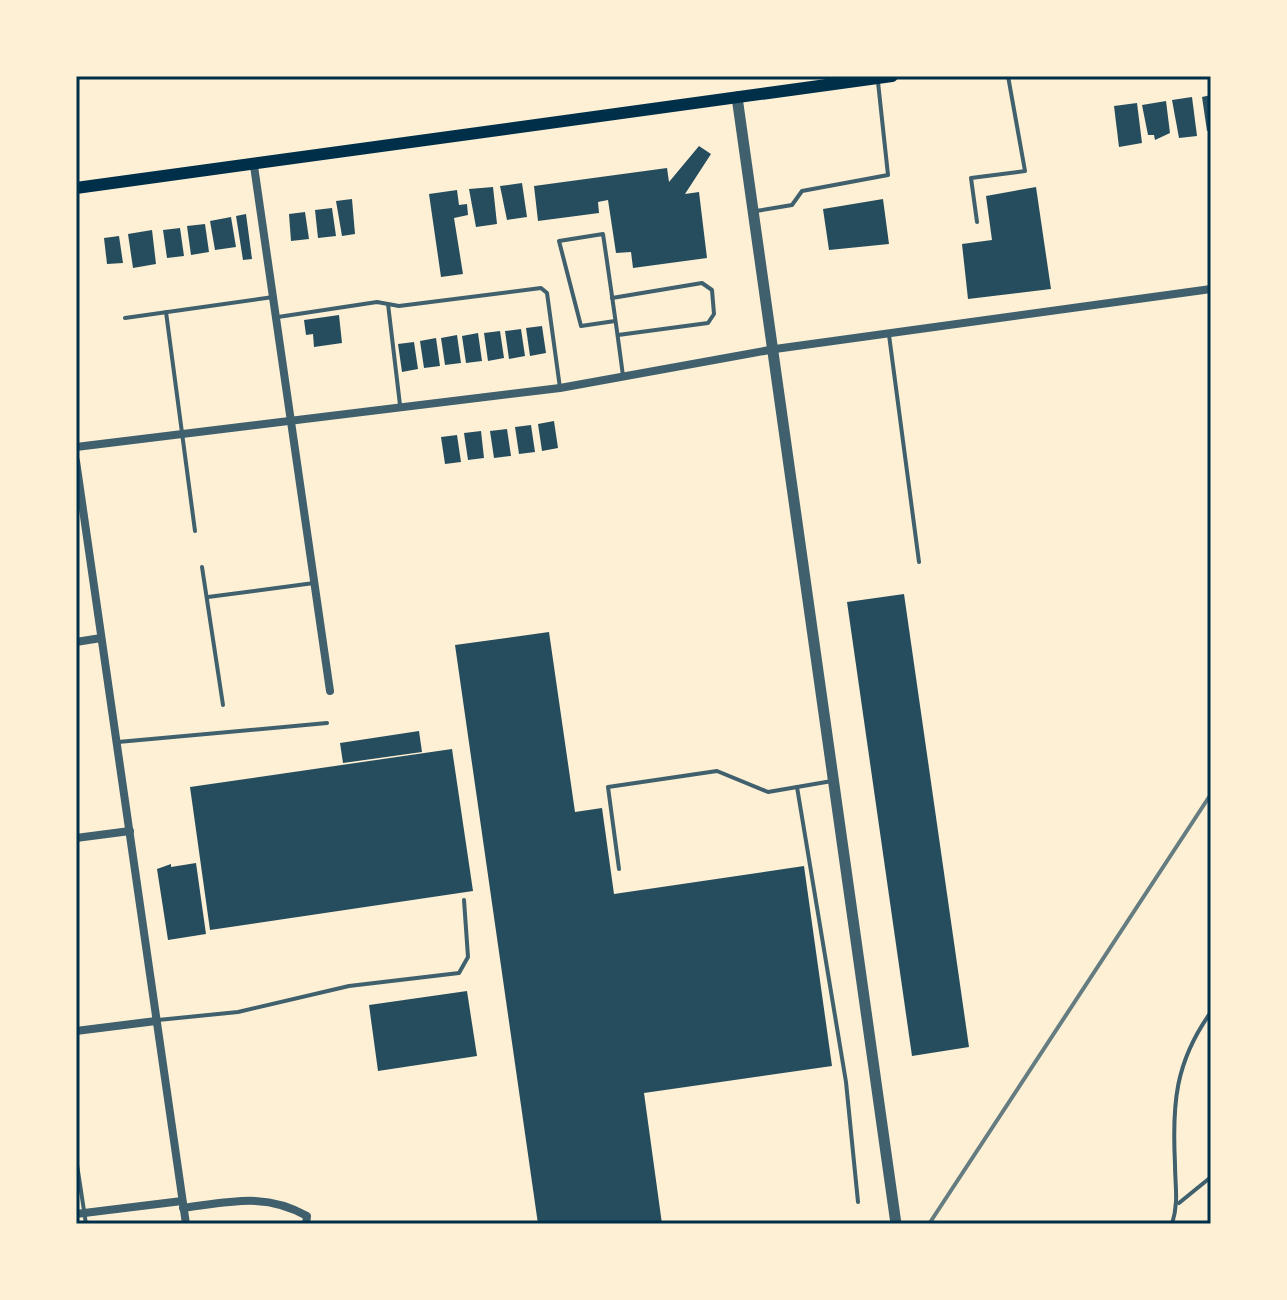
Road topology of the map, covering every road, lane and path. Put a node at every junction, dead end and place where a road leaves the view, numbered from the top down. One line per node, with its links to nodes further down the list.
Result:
1 (892, 76): 3 (main road)
2 (1008, 76): 8 (lane)
3 (878, 78): 4 (main road); 7 (lane)
4 (737, 97): 5 (main road); 7 (street)
5 (254, 166): 6 (main road); 10 (street)
6 (76, 188)
7 (754, 212): 19 (street)
8 (977, 222)
9 (1211, 289): 17 (street)
10 (274, 297): 13 (lane); 14 (street)
11 (612, 298): 16 (lane); 16 (lane); 18 (lane)
12 (388, 304): 14 (lane); 21 (lane); 22 (lane)
13 (166, 312): 15 (lane); 24 (lane)
14 (277, 317): 23 (street)
15 (125, 318)
16 (615, 321): 18 (lane)
17 (889, 333): 19 (street); 28 (lane)
18 (617, 335): 20 (lane)
19 (775, 349): 20 (street); 38 (street)
20 (623, 376): 21 (street)
21 (560, 388): 22 (street)
22 (400, 405): 23 (street)
23 (292, 421): 24 (street); 30 (street)
24 (182, 434): 25 (street); 27 (lane)
25 (76, 447)
26 (76, 461): 32 (street)
27 (195, 531)
28 (919, 562)
29 (202, 567): 31 (lane)
30 (316, 583): 31 (lane); 34 (street)
31 (206, 597): 35 (lane)
32 (101, 638): 33 (street); 37 (street)
33 (76, 642)
34 (330, 691)
35 (223, 705)
36 (327, 723): 37 (lane)
37 (118, 742): 40 (street)
38 (835, 781): 39 (lane); 56 (street)
39 (797, 787): 42 (lane); 49 (lane)
40 (130, 831): 41 (street); 45 (street)
41 (76, 838)
42 (619, 869)
43 (464, 900): 45 (lane)
44 (1211, 1012): 50 (lane)
45 (156, 1021): 46 (street); 51 (street)
46 (76, 1031)
47 (76, 1158): 52 (lane)
48 (1211, 1177): 50 (lane)
49 (858, 1202)
50 (1179, 1203): 57 (lane)
51 (182, 1204): 52 (street); 54 (street); 55 (street)
52 (80, 1214): 53 (lane)
53 (86, 1224)
54 (186, 1224)
55 (306, 1224)
56 (896, 1224)
57 (1172, 1224)

